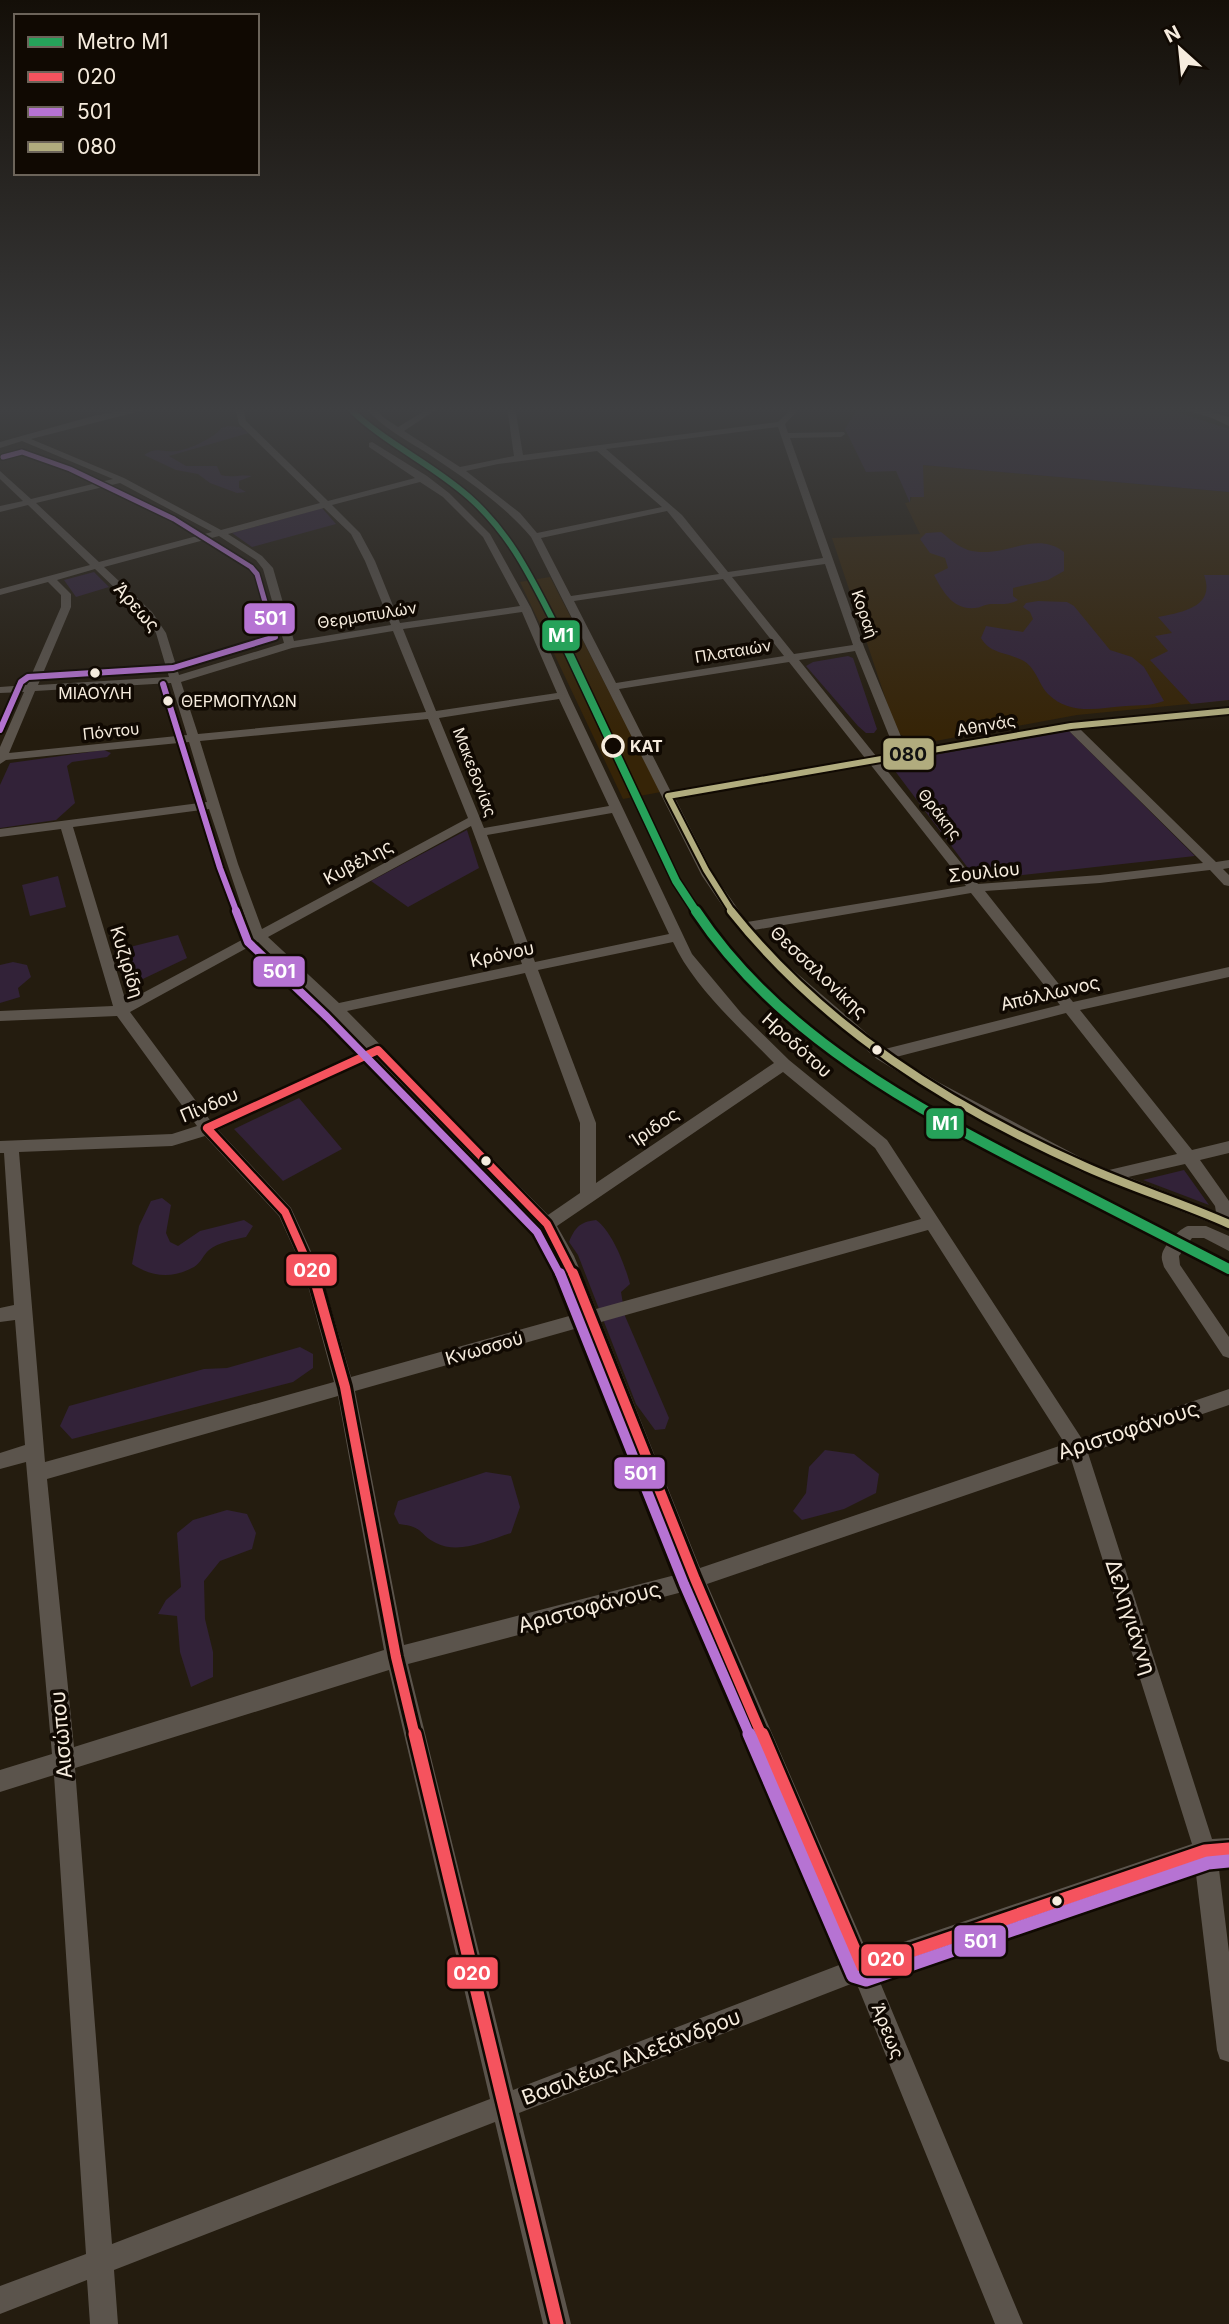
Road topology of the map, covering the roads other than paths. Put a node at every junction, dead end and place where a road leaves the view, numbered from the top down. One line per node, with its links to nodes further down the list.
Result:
1 (46, 515): 13 (street, Άρεως)
2 (193, 515): 10 (street)
3 (287, 515): 10 (street)
4 (336, 515): 20 (street, Μακεδονίας)
5 (469, 515): 19 (street)
6 (517, 515): 11 (street, Θεσσαλονίκης)
7 (634, 515): 11 (street)
8 (676, 515): 14 (street, Θράκης)
9 (814, 515): 12 (street, Κοραή)
10 (222, 533): 13 (street); 21 (street)
11 (535, 536): 18 (street, Θεσσαλονίκης)
12 (829, 560): 14 (street); 22 (street, Κοραή)
13 (98, 566): 15 (street); 24 (street, Άρεως)
14 (723, 576): 18 (street); 23 (street, Θράκης)
15 (51, 579): 17 (street); 26 (street)
16 (0, 580): 17 (street)
17 (5, 591)
18 (568, 598): 25 (street, Θεσσαλονίκης)
19 (526, 608): 20 (street, Θερμοπυλών); 28 (street)
20 (395, 626): 21 (street, Θερμοπυλών); 30 (street, Μακεδονίας)
21 (290, 645): 24 (street, Θερμοπυλών)
22 (859, 647): 23 (street, Πλαταιών); 33 (street, Κοραή)
23 (792, 658): 25 (street, Πλαταιών); 35 (street, Θράκης)
24 (175, 680): 26 (street, Θερμοπυλών); 32 (street, Άρεως)
25 (613, 687): 36 (street, Θεσσαλονίκης)
26 (32, 688): 27 (street, Θερμοπυλών); 34 (street)
27 (0, 690)
28 (564, 695): 30 (street); 38 (street, Ηροδότου)
29 (1229, 710): 31 (street, Αθηνάς)
30 (434, 715): 32 (street, Πόντου); 39 (street, Μακεδονίας)
31 (1071, 726): 33 (street, Αθηνάς); 44 (street)
32 (194, 738): 34 (street, Πόντου); 37 (street, Άρεως)
33 (903, 756): 35 (street, Αθηνάς)
34 (0, 758)
35 (875, 761): 36 (street, Αθηνάς); 46 (street, Θράκης)
36 (667, 796): 47 (street, Θεσσαλονίκης)
37 (215, 805): 40 (street); 48 (street, Άρεως)
38 (617, 808): 42 (street); 49 (street, Ηροδότου)
39 (475, 820): 42 (street, Μακεδονίας); 48 (street, Κυβέλης)
40 (66, 825): 41 (street); 54 (street, Κυζιρίδη)
41 (0, 832)
42 (480, 833): 50 (street, Μακεδονίας)
43 (1229, 864): 44 (street, Σουλίου)
44 (1214, 867): 45 (street); 46 (street, Σουλίου)
45 (1229, 882)
46 (976, 888): 47 (street, Σουλίου); 52 (street, Θράκης)
47 (744, 927): 57 (street, Θεσσαλονίκης)
48 (258, 935): 53 (street, Άρεως); 54 (street, Κυβέλης)
49 (675, 937): 50 (street, Κρόνου); 58 (street, Ηροδότου)
50 (531, 968): 53 (street, Κρόνου); 64 (street, Μακεδονίας)
51 (1229, 972): 52 (street, Απόλλωνος)
52 (1070, 1007): 57 (street, Απόλλωνος); 62 (street, Θράκης)
53 (336, 1008): 56 (street, Άρεως)
54 (121, 1012): 55 (street); 59 (street, Κυζιρίδη)
55 (0, 1016)
56 (378, 1050): 59 (street, Πίνδου); 66 (street, Άρεως)
57 (882, 1055): 63 (street, Θεσσαλονίκης)
58 (784, 1064): 64 (street, Ίριδος); 65 (street, Ηροδότου)
59 (207, 1129): 60 (street, Πίνδου); 73 (street, Κυζιρίδη)
60 (5, 1147): 69 (street, Αισώπου)
61 (1229, 1147): 62 (street)
62 (1189, 1157): 63 (street); 67 (street, Θράκης)
63 (1109, 1176): 67 (street, Θεσσαλονίκης)
64 (588, 1195): 66 (street, Ίριδος)
65 (932, 1222): 71 (street, Κνωσσού); 75 (street, Δεληγιάννη)
66 (547, 1224): 71 (street, Άρεως)
67 (1227, 1224)
68 (1229, 1244): 72 (street)
69 (22, 1311): 70 (street); 76 (street, Αισώπου)
70 (0, 1315)
71 (590, 1318): 73 (street, Κνωσσού); 79 (street, Άρεως)
72 (1229, 1351)
73 (345, 1387): 78 (street, Κνωσσού); 80 (street, Κυζιρίδη)
74 (1229, 1397): 75 (street, Αριστοφάνους)
75 (1077, 1447): 79 (street, Αριστοφάνους); 83 (street, Δεληγιάννη)
76 (34, 1451): 77 (street); 78 (street, Αισώπου)
77 (0, 1461)
78 (36, 1473): 81 (street, Αισώπου)
79 (695, 1579): 80 (street, Αριστοφάνους); 84 (street, Άρεως)
80 (396, 1657): 81 (street, Αριστοφάνους); 86 (street, Κυζιρίδη)
81 (64, 1761): 82 (street, Αριστοφάνους); 87 (street, Αισώπου)
82 (0, 1781)
83 (1217, 1850): 84 (street, Βασιλέως Αλεξάνδρου); 85 (street, Δεληγιάννη)
84 (862, 1968): 86 (street, Βασιλέως Αλεξάνδρου); 91 (street, Άρεως)
85 (1229, 2050)
86 (506, 2105): 87 (street, Βασιλέως Αλεξάνδρου); 90 (street, Κυζιρίδη)
87 (100, 2261): 88 (street, Βασιλέως Αλεξάνδρου); 89 (street, Αισώπου)
88 (0, 2300)
89 (104, 2324)
90 (557, 2324)
91 (1009, 2324)

